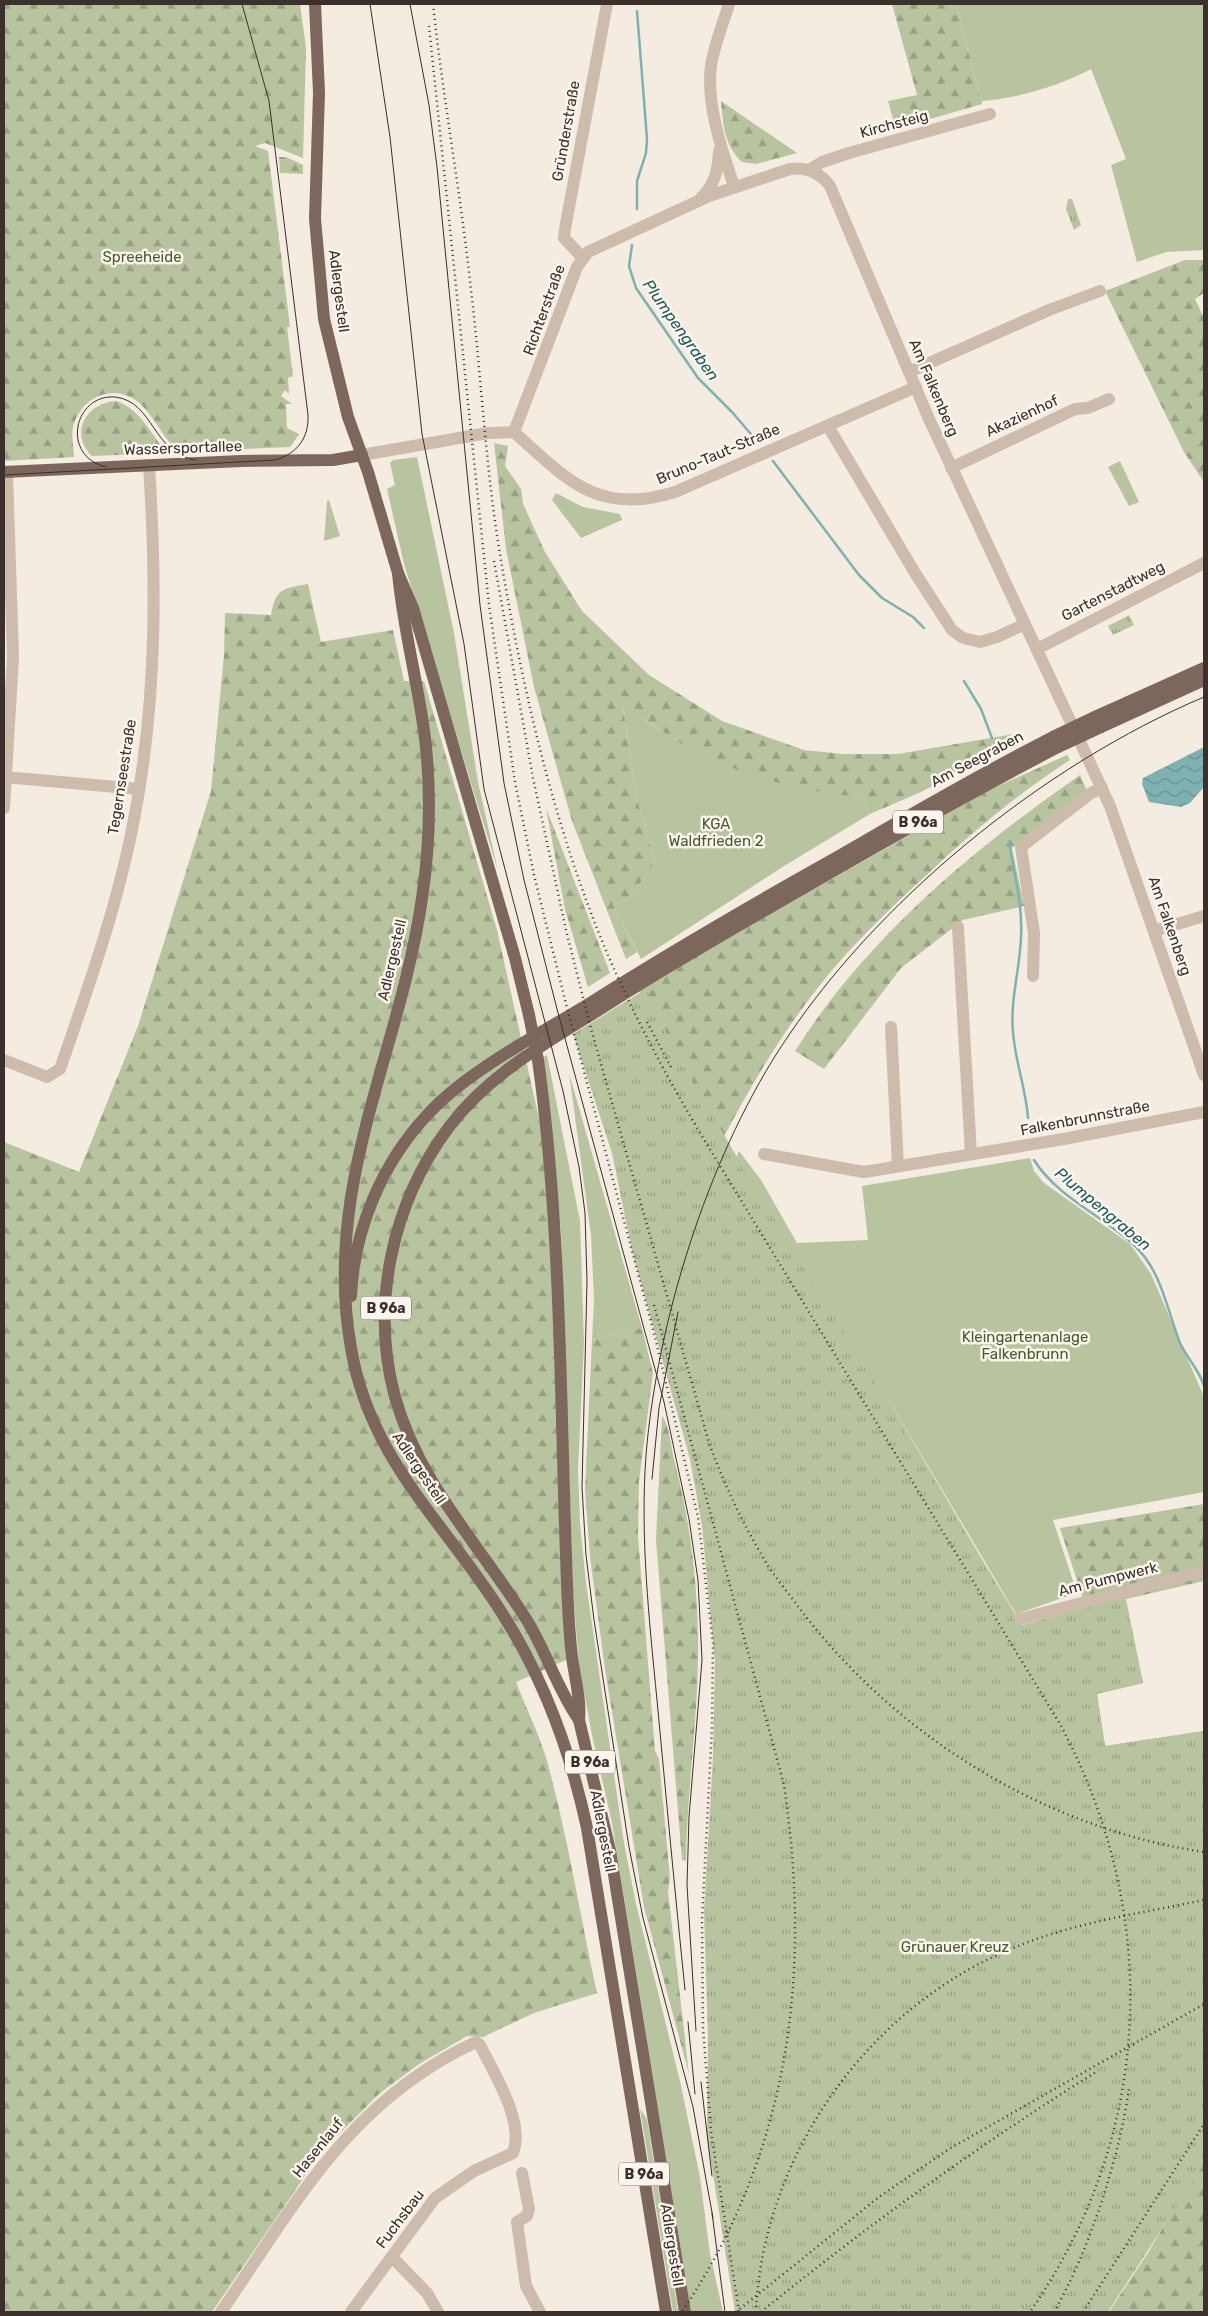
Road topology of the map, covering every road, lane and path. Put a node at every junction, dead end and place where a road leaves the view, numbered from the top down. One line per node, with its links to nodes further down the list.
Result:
1 (315, 4): 16 (main road, Adlergestell)
2 (607, 4): 9 (street, Gründerstraße)
3 (729, 4): 5 (street)
4 (990, 114): 6 (street, Kirchsteig)
5 (720, 145): 7 (street); 8 (street)
6 (809, 170): 7 (street, Richterstraße); 11 (street, Am Falkenberg)
7 (734, 186): 8 (street, Richterstraße)
8 (697, 201): 9 (street, Richterstraße)
9 (582, 257): 15 (street, Richterstraße)
10 (1100, 291): 11 (street)
11 (909, 372): 12 (street, Am Falkenberg)
12 (916, 387): 14 (street, Bruno-Taut-Straße); 18 (street, Am Falkenberg)
13 (1109, 399): 18 (street, Akazienhof)
14 (828, 426): 15 (street, Bruno-Taut-Straße); 22 (street)
15 (514, 432): 16 (street)
16 (362, 455): 17 (main road, Wassersportallee); 21 (main road, Adlergestell)
17 (149, 465): 19 (main road, Wassersportallee); 29 (street, Tegernseestraße)
18 (951, 468): 22 (street, Am Falkenberg)
19 (6, 472): 27 (street)
20 (1204, 563): 23 (street, Gartenstadtweg)
21 (398, 573): 43 (main road, Adlergestell); 46 (main road, Adlergestell, bridge)
22 (1025, 624): 23 (street, Am Falkenberg)
23 (1037, 649): 28 (street, Am Falkenberg)
24 (1204, 668): 26 (main road, Am Seegraben / B 96a)
25 (1204, 680): 26 (main road, Am Seegraben / B 96a)
26 (1099, 722): 31 (main road, Am Seegraben / B 96a, bridge)
27 (5, 777): 29 (street); 30 (street)
28 (1102, 788): 34 (street, Am Falkenberg); 35 (street)
29 (139, 789): 37 (street, Tegernseestraße)
30 (4, 808)
31 (777, 897): 43 (main road, Adlergestell / B 96a); 46 (main road, Adlergestell / B 96a)
32 (1204, 916): 34 (street)
33 (958, 926): 41 (street)
34 (1154, 931): 38 (street, Am Falkenberg)
35 (1033, 976)
36 (891, 1027): 42 (street)
37 (4, 1060)
38 (1204, 1075)
39 (1204, 1112): 41 (street, Falkenbrunnstraße)
40 (764, 1154): 42 (street, Falkenbrunnstraße)
41 (971, 1154): 42 (street, Falkenbrunnstraße)
42 (898, 1166)
43 (351, 1350): 48 (main road, Adlergestell / B 96a)
44 (1204, 1571): 45 (street, Am Pumpwerk)
45 (1020, 1619)
46 (579, 1720): 47 (main road, Adlergestell / B 96a)
47 (640, 2036): 48 (main road); 57 (main road, Adlergestell / B 96a)
48 (622, 2039): 56 (main road, Adlergestell / B 96a)
49 (476, 2042): 51 (street, Fuchsbau); 52 (street, Hasenlauf)
50 (522, 2173): 55 (street)
51 (392, 2257): 53 (street, Fuchsbau); 54 (street)
52 (221, 2312)
53 (351, 2312)
54 (438, 2312)
55 (540, 2312)
56 (663, 2312)
57 (685, 2312)

